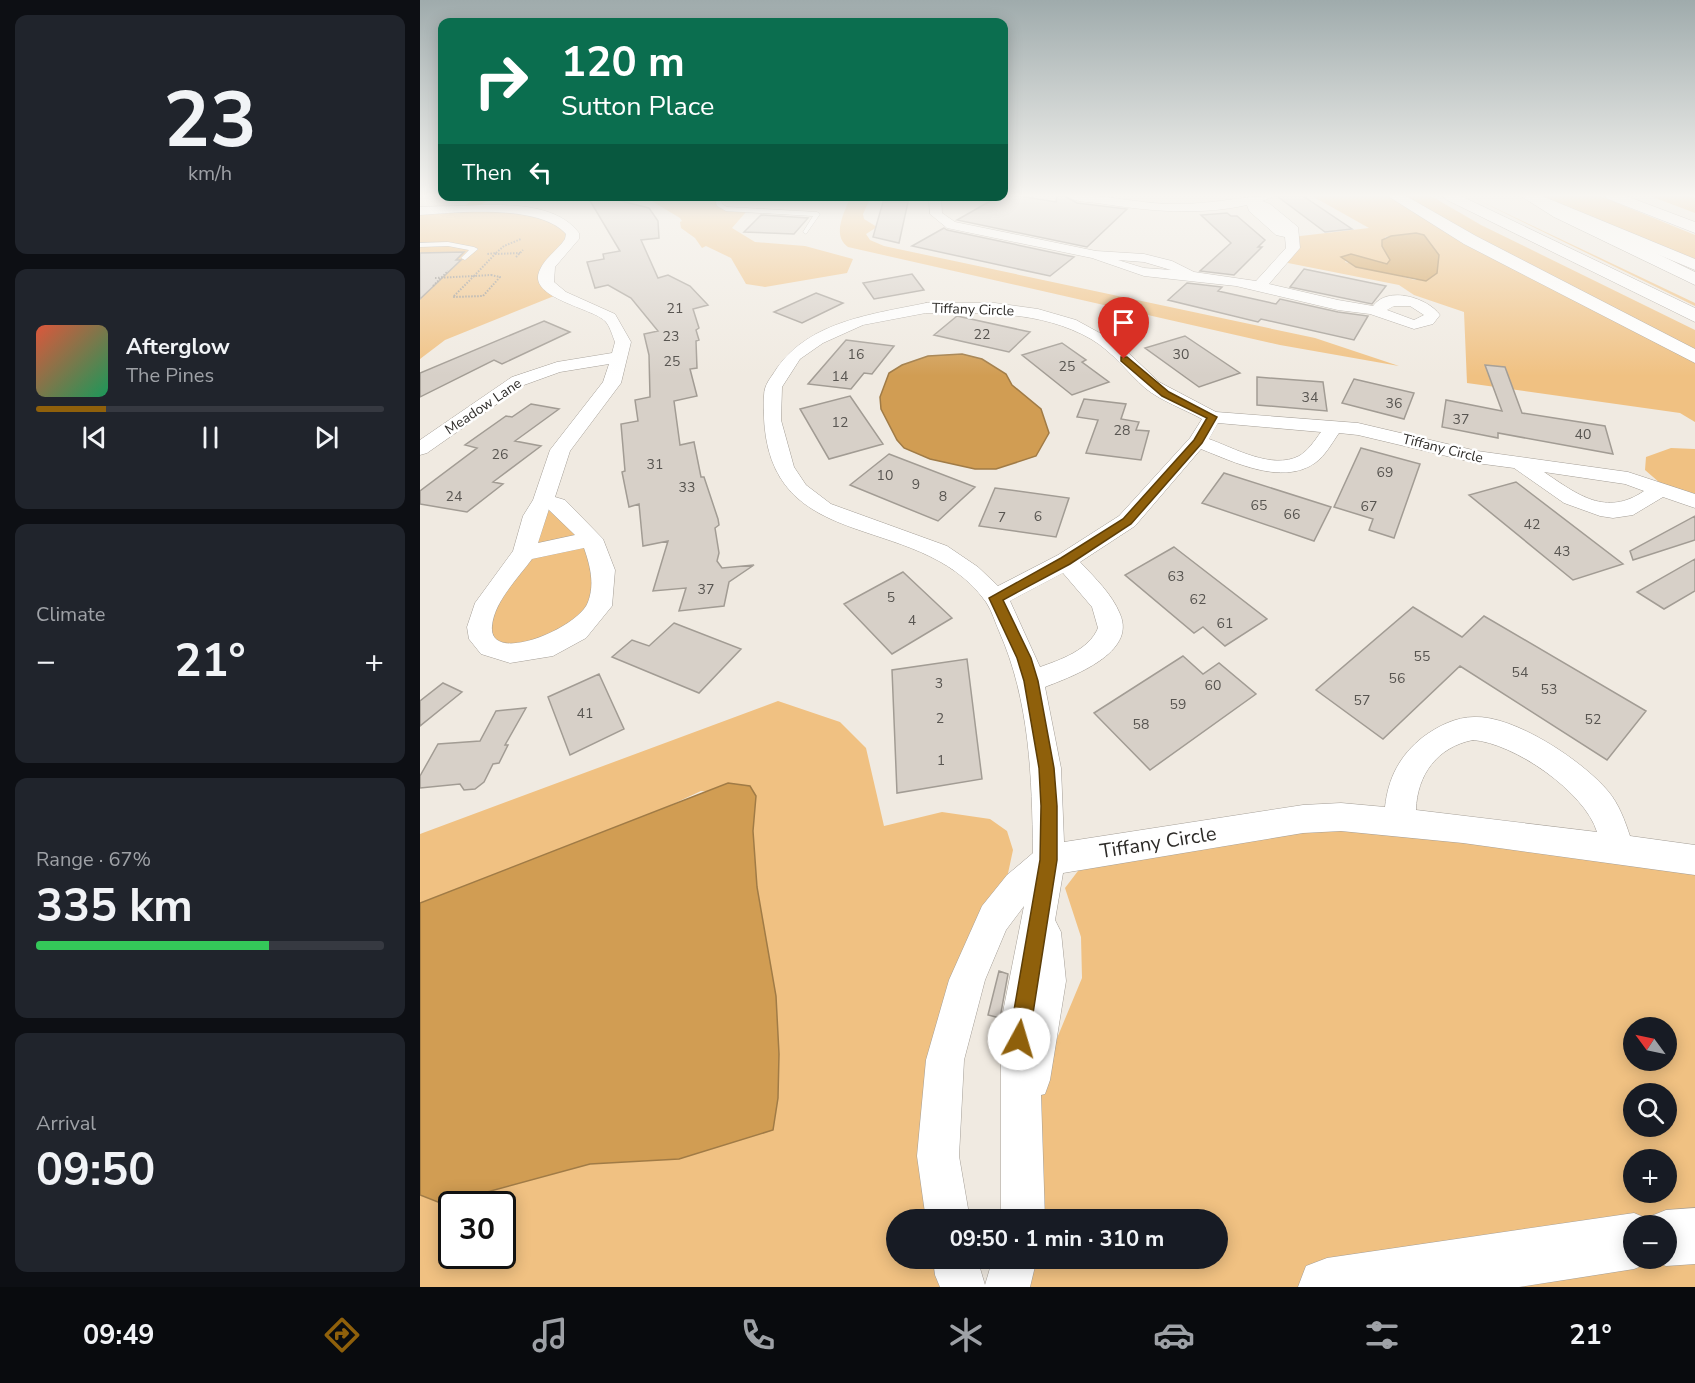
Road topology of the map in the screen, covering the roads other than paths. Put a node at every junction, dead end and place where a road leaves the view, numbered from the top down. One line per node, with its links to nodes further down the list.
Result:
1 (558, 256): 15 (street)
2 (1134, 256): 11 (street)
3 (1288, 256): 11 (street)
4 (1501, 256): 16 (main road)
5 (1573, 256): 14 (main road)
6 (1617, 256): 12 (main road)
7 (1647, 256): 10 (main road)
8 (1673, 256): 9 (main road)
9 (1695, 265)
10 (1695, 279)
11 (1258, 287): 13 (street)
12 (1695, 292)
13 (1379, 312)
14 (1695, 316)
15 (620, 357): 20 (street, Meadow Lane); 23 (street)
16 (1695, 357)
17 (1212, 417): 18 (street, Tiffany Circle); 19 (street); 28 (street, Tiffany Circle)
18 (1333, 428): 19 (street); 21 (street, Tiffany Circle)
19 (1198, 441): 27 (street)
20 (420, 449)
21 (1518, 464): 22 (street, Tiffany Circle); 22 (street)
22 (1661, 488): 24 (street, Tiffany Circle)
23 (544, 500): 25 (street); 26 (street)
24 (1695, 501)
25 (592, 539): 26 (street); 26 (street)
26 (524, 553)
27 (1066, 561): 28 (street); 29 (street)
28 (996, 598): 29 (street, Tiffany Circle)
29 (1031, 681): 32 (street, Tiffany Circle)
30 (1399, 824): 31 (street, Tiffany Circle); 31 (street); 32 (street, Tiffany Circle)
31 (1619, 850): 33 (street, Tiffany Circle)
32 (1049, 860): 34 (street); 35 (street, Tiffany Circle)
33 (1695, 860)
34 (946, 1209)
35 (1023, 1209)
36 (1695, 1236): 37 (main road)
37 (1677, 1237)
38 (1623, 1243): 43 (main road)
39 (956, 1269): 41 (street)
40 (1012, 1269): 42 (street)
41 (963, 1287)
42 (1007, 1287)
43 (1327, 1287)

